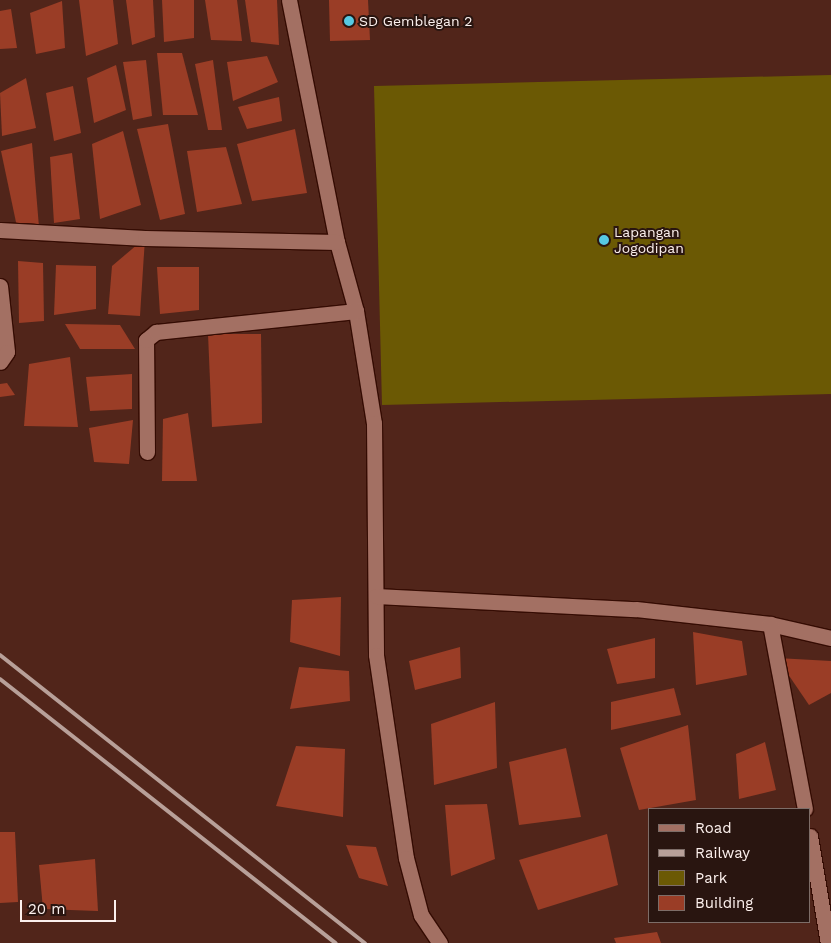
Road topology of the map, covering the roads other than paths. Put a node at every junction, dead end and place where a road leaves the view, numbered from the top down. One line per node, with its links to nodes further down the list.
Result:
1 (289, 0): 3 (street)
2 (0, 230): 3 (street)
3 (337, 242): 5 (street)
4 (0, 286): 6 (street)
5 (356, 312): 7 (street); 8 (street)
6 (0, 362)
7 (147, 452)
8 (376, 596): 9 (street); 13 (street)
9 (770, 624): 10 (street); 11 (street)
10 (831, 638)
11 (805, 808)
12 (811, 842): 14 (street)
13 (440, 943)
14 (828, 943)

